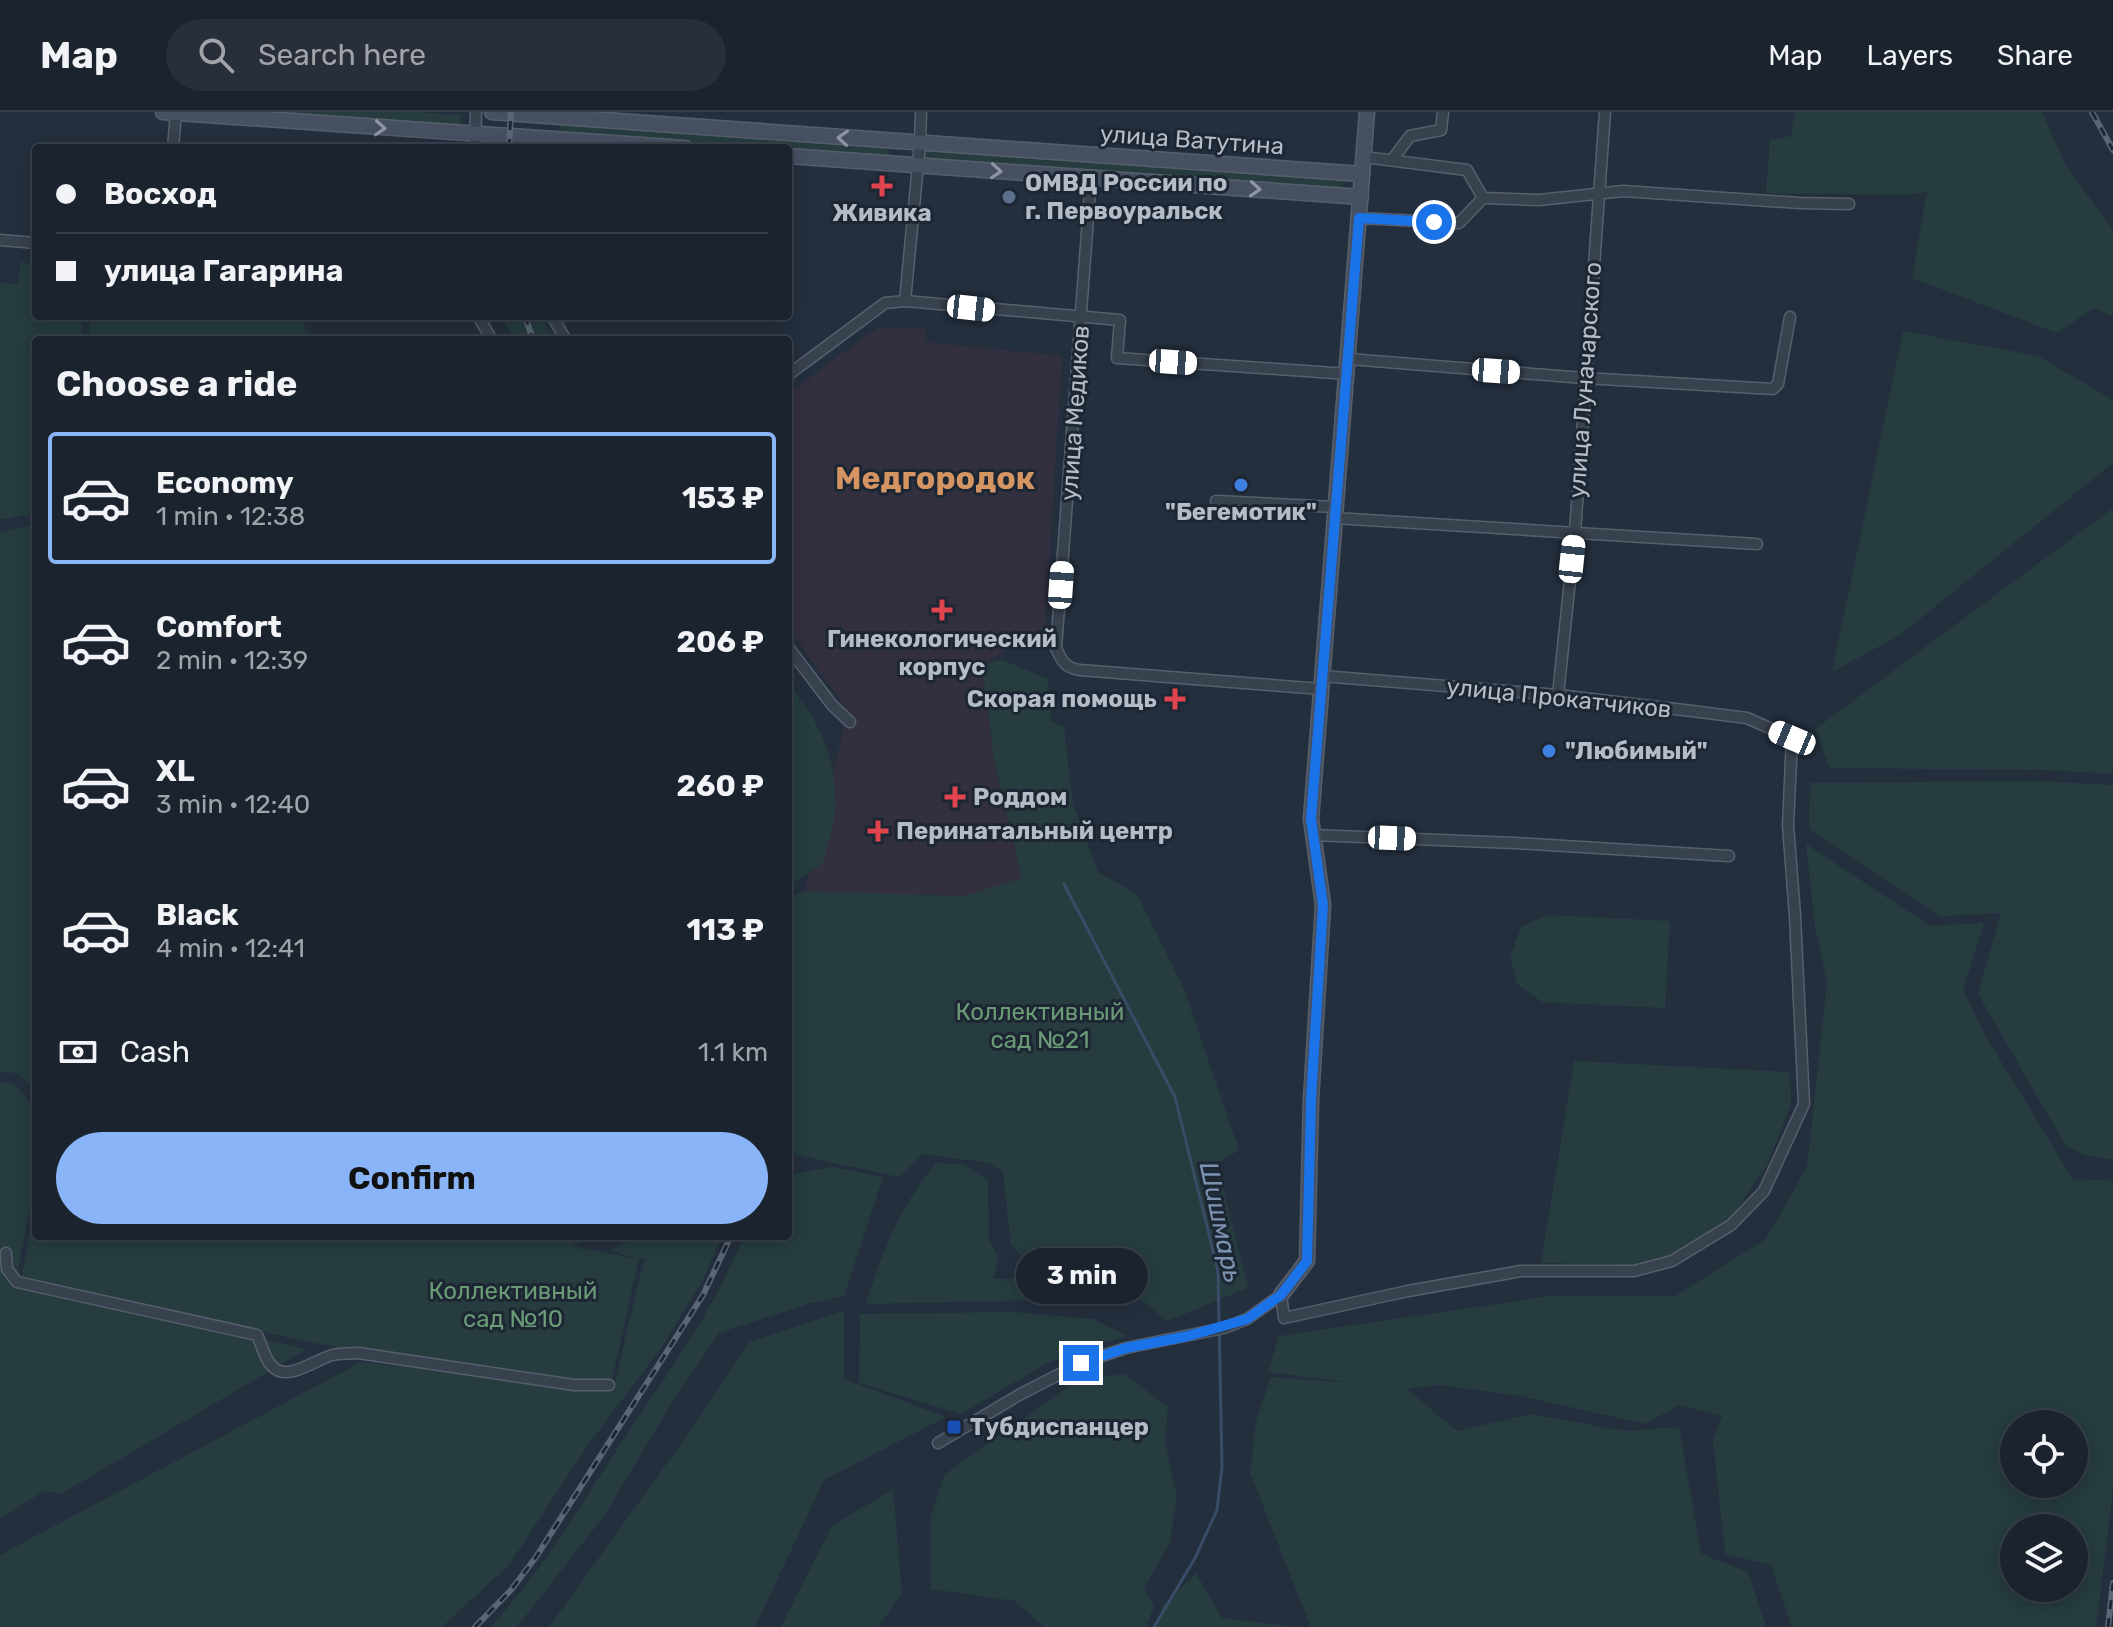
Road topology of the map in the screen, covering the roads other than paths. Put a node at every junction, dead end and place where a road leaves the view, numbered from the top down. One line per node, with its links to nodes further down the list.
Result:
1 (172, 112): 9 (street, one-way to 9); 11 (street)
2 (476, 112): 9 (street)
3 (492, 112): 8 (street, улица Ватутина)
4 (921, 112): 13 (street)
5 (1367, 112): 15 (street)
6 (1443, 112): 16 (street)
7 (1605, 112): 20 (street, улица Луначарского)
8 (544, 114): 10 (street); 13 (street, улица Ватутина, one-way to 8)
9 (475, 141): 10 (street)
10 (533, 141): 12 (street)
11 (173, 144)
12 (598, 144)
13 (920, 144): 17 (street); 18 (street, улица Ватутина)
14 (792, 156): 17 (street, улица Ватутина)
15 (1364, 157): 16 (street); 18 (street)
16 (1392, 160): 22 (street)
17 (918, 166): 19 (street, улица Ватутина, one-way to 19); 27 (street)
18 (1362, 174): 21 (street)
19 (1091, 178): 21 (street, улица Ватутина, one-way to 21); 29 (street, улица Медиков)
20 (1599, 192): 22 (street); 23 (street); 32 (street, улица Луначарского)
21 (1361, 197): 24 (street)
22 (1483, 198): 24 (street)
23 (1849, 204)
24 (1359, 218): 30 (street)
25 (0, 240): 26 (street)
26 (32, 243)
27 (905, 301): 29 (street); 31 (street)
28 (1790, 317): 32 (street)
29 (1082, 319): 30 (street); 37 (street, улица Медиков)
30 (1348, 367): 32 (street); 34 (street)
31 (792, 372)
32 (1584, 378): 35 (street, улица Луначарского)
33 (1216, 501): 34 (street)
34 (1335, 512): 35 (street); 39 (street)
35 (1575, 532): 36 (street); 40 (street, улица Луначарского)
36 (1757, 544)
37 (1056, 648): 39 (street, улица Прокатчиков)
38 (792, 652): 41 (street)
39 (1321, 683): 40 (street, улица Прокатчиков); 42 (street)
40 (1558, 695): 45 (street, улица Прокатчиков)
41 (850, 722)
42 (1312, 835): 43 (street); 45 (street)
43 (1729, 856)
44 (6, 1253): 46 (street)
45 (1281, 1295): 47 (street)
46 (609, 1385)
47 (938, 1443)

